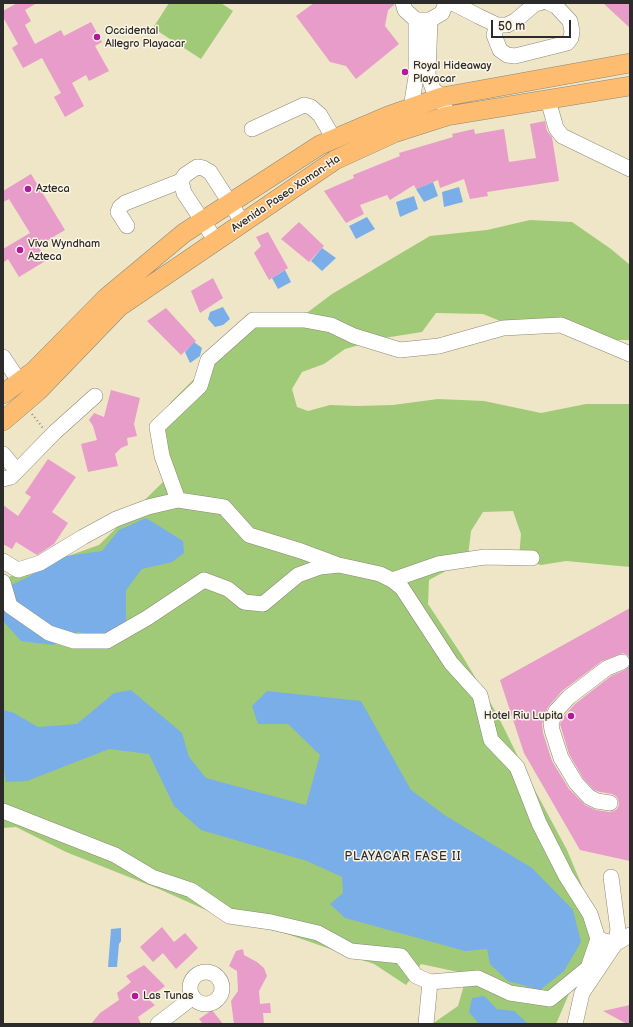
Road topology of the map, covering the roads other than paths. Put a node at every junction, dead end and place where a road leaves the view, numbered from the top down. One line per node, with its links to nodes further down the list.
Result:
1 (403, 3): 6 (street)
2 (446, 3): 6 (street)
3 (453, 3): 7 (street)
4 (540, 3): 7 (street)
5 (549, 3): 7 (street)
6 (423, 20): 10 (street); 12 (street)
7 (497, 25)
8 (630, 63): 10 (main road, Avenida Paseo Xaman-Ha)
9 (630, 86): 11 (main road, Avenida Paseo Xaman-Ha)
10 (442, 97): 12 (main road, Avenida Paseo Xaman-Ha); 13 (street)
11 (548, 100): 13 (main road, Avenida Paseo Xaman-Ha); 17 (street)
12 (411, 108): 14 (main road, Avenida Paseo Xaman-Ha)
13 (447, 116): 14 (main road, Avenida Paseo Xaman-Ha)
14 (391, 125): 16 (main road, Avenida Paseo Xaman-Ha); 21 (main road, Avenida Paseo Xaman-Ha)
15 (252, 129): 16 (street)
16 (334, 139): 19 (main road, Avenida Paseo Xaman-Ha)
17 (630, 169)
18 (181, 181): 19 (street); 20 (street); 22 (street)
19 (230, 203): 20 (main road, Avenida Paseo Xaman-Ha); 21 (street)
20 (202, 221): 23 (street); 24 (main road, Avenida Paseo Xaman-Ha)
21 (243, 223): 23 (main road, Avenida Paseo Xaman-Ha)
22 (127, 226)
23 (216, 241): 24 (main road, Avenida Paseo Xaman-Ha)
24 (112, 302): 27 (main road, Avenida Paseo Xaman-Ha); 30 (main road, Avenida Paseo Xaman-Ha)
25 (630, 354): 34 (street)
26 (3, 357): 27 (street)
27 (19, 381): 28 (main road, Avenida Paseo Xaman-Ha)
28 (3, 394)
29 (95, 396): 32 (street)
30 (3, 421)
31 (3, 454): 32 (street)
32 (17, 471): 33 (street)
33 (3, 479)
34 (178, 500): 36 (street); 37 (street)
35 (532, 558): 38 (street)
36 (3, 561)
37 (339, 565): 38 (street); 39 (street)
38 (392, 580): 45 (street)
39 (3, 582)
40 (622, 662): 41 (street)
41 (610, 803)
42 (3, 811): 47 (street)
43 (610, 877): 46 (street)
44 (630, 935): 46 (street)
45 (598, 939): 46 (street); 47 (street)
46 (615, 944): 51 (street)
47 (430, 982): 50 (street)
48 (193, 997): 49 (street)
49 (158, 1024)
50 (426, 1024)
51 (575, 1024)

